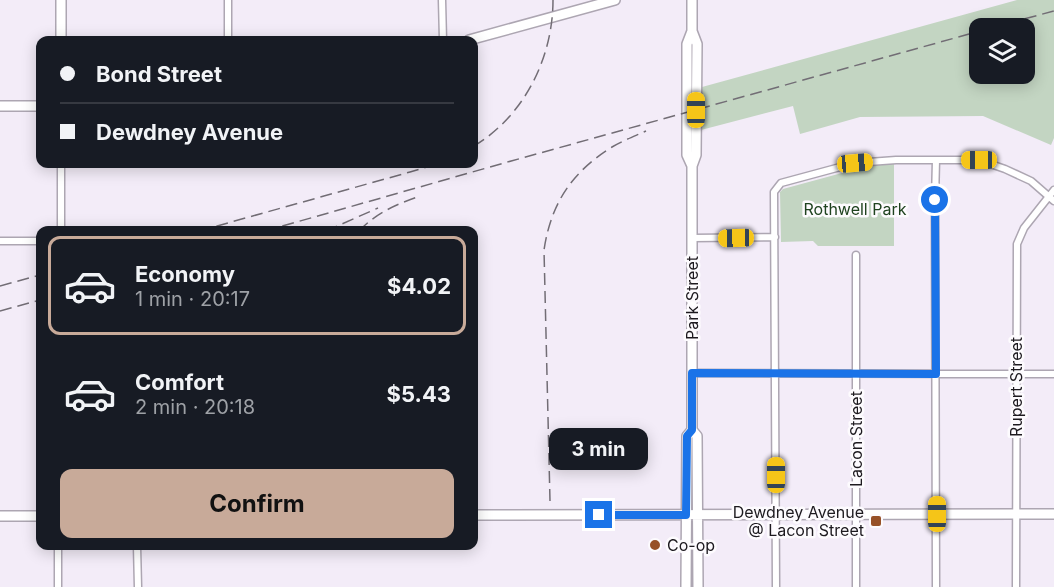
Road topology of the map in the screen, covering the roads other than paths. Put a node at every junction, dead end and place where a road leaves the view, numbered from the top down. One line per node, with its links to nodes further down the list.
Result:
1 (61, 0): 6 (street)
2 (228, 0): 7 (street)
3 (442, 0): 8 (street)
4 (615, 0): 9 (street)
5 (692, 0): 17 (street, Park Street)
6 (61, 36)
7 (228, 36)
8 (443, 36)
9 (478, 38)
10 (0, 106): 11 (street)
11 (36, 106)
12 (936, 160): 15 (street); 20 (street); 25 (street)
13 (61, 168): 16 (street)
14 (1054, 189): 15 (street, Rupert Street)
15 (1051, 198): 26 (street, Rupert Street)
16 (61, 226)
17 (692, 238): 20 (street); 22 (street, Park Street)
18 (0, 241): 19 (street)
19 (36, 241)
20 (775, 241): 23 (street)
21 (856, 255): 24 (street, Lacon Street)
22 (692, 373): 23 (street); 28 (street, Park Street)
23 (776, 373): 24 (street); 35 (street)
24 (856, 373): 25 (street); 36 (street, Lacon Street)
25 (936, 374): 26 (street); 29 (street)
26 (1016, 374): 27 (street); 30 (street, Rupert Street)
27 (1054, 374)
28 (692, 430): 33 (street, Park Street); 34 (street, Park Street)
29 (937, 514): 30 (street); 36 (street); 47 (street)
30 (1017, 514): 31 (street); 48 (street, Rupert Street)
31 (1054, 514)
32 (478, 515): 33 (street)
33 (686, 515): 34 (street); 43 (street, Park Street)
34 (698, 515): 35 (street); 44 (street, Park Street)
35 (776, 515): 36 (street); 45 (street)
36 (856, 515): 46 (street, Lacon Street)
37 (0, 516): 38 (street)
38 (36, 516)
39 (58, 550): 41 (street)
40 (138, 550): 42 (street)
41 (58, 587)
42 (138, 587)
43 (686, 587)
44 (698, 587)
45 (776, 587)
46 (856, 587)
47 (936, 587)
48 (1016, 587)

